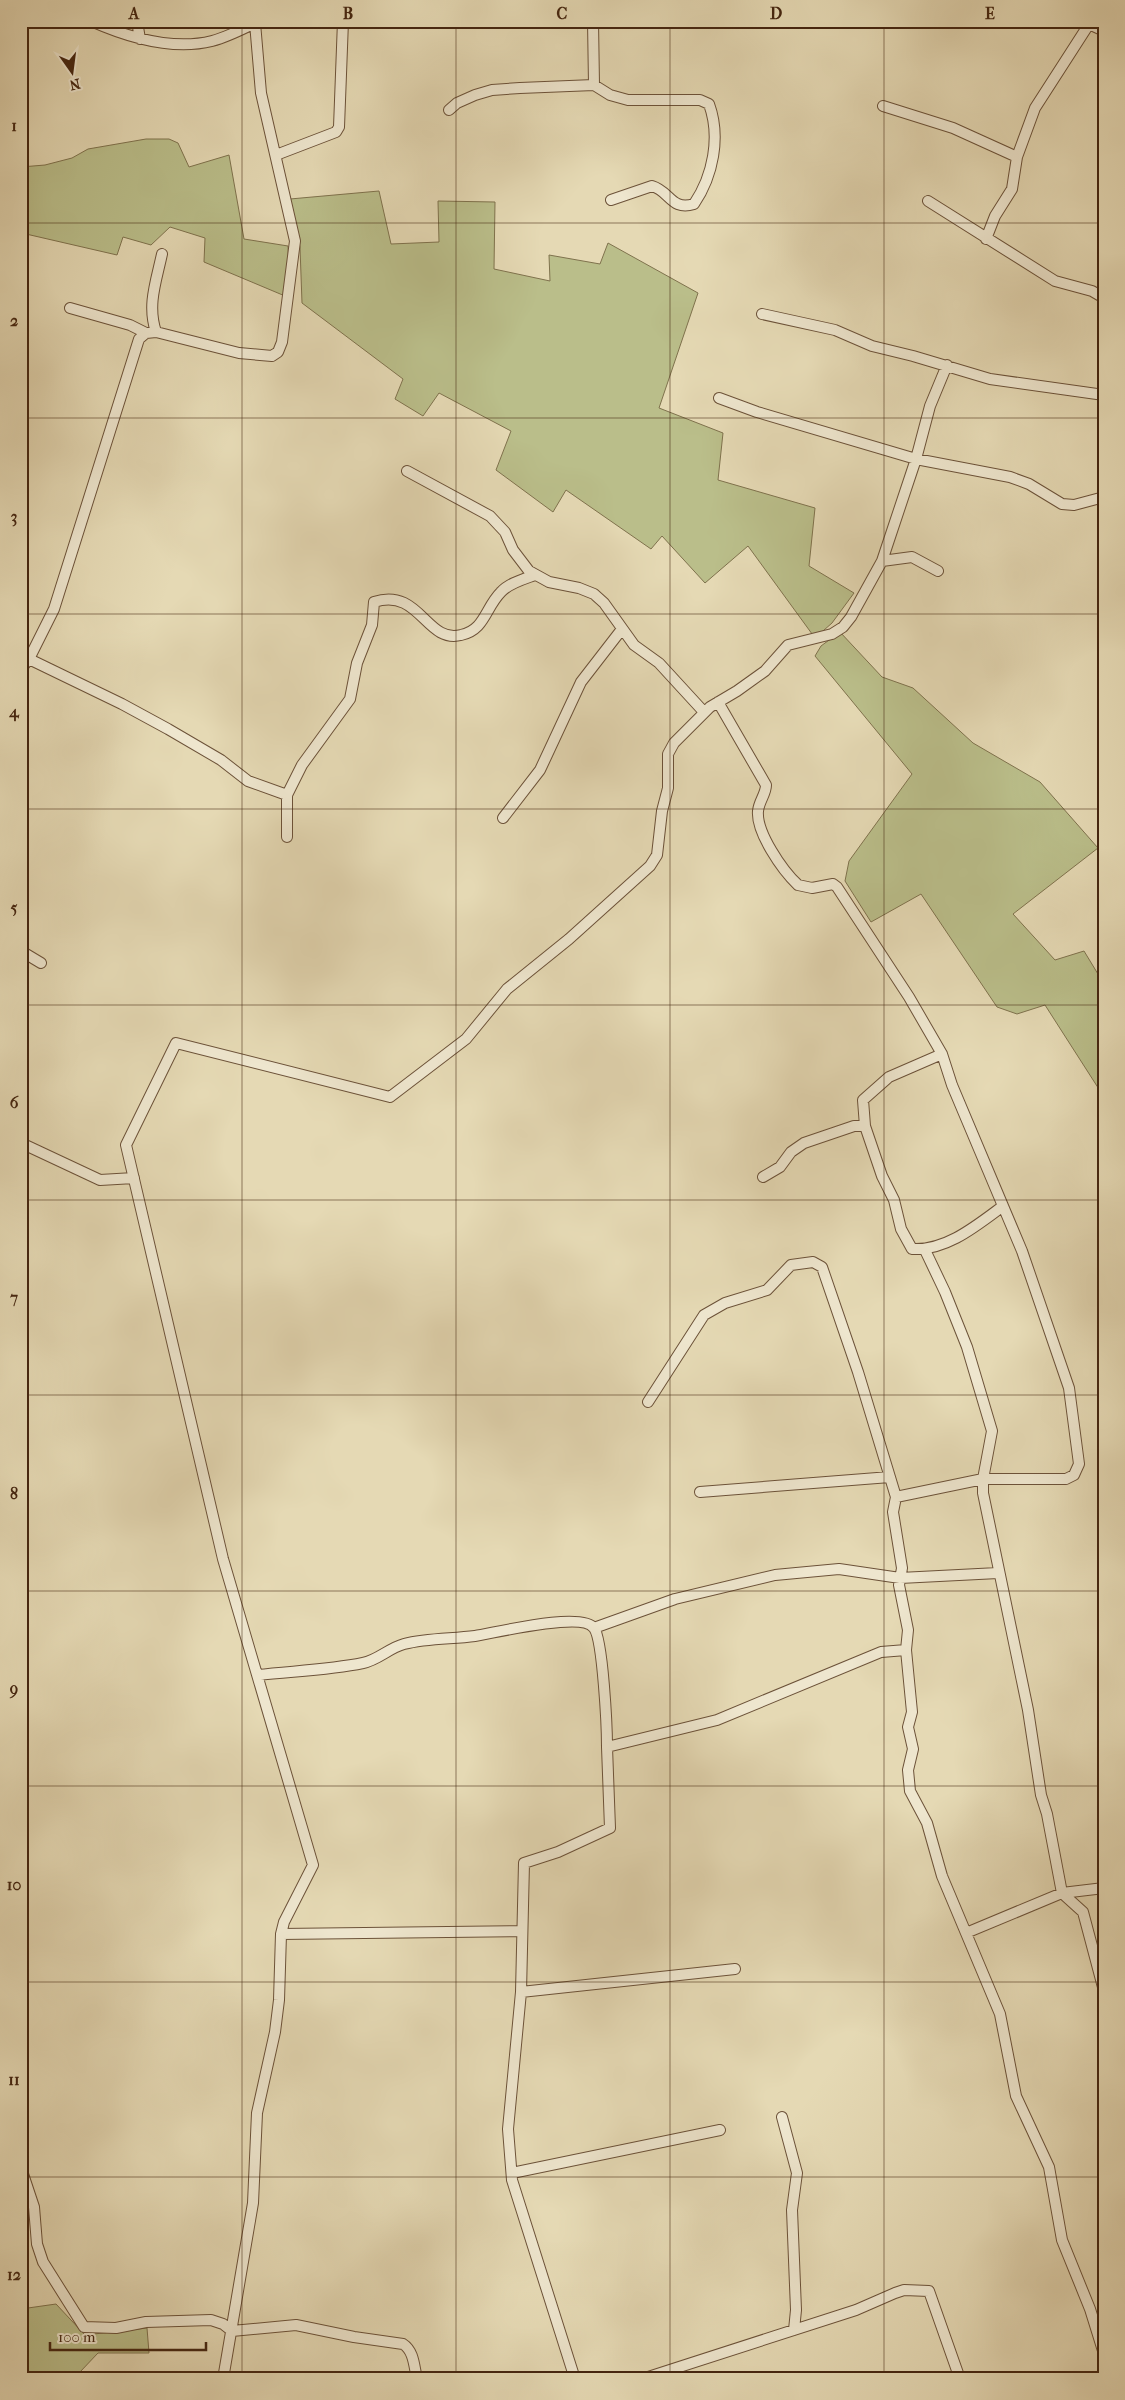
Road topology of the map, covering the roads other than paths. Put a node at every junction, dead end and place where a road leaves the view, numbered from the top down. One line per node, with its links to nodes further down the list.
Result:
1 (91, 21): 8 (street)
2 (137, 21): 8 (street)
3 (343, 21): 12 (street)
4 (593, 21): 9 (street)
5 (255, 22): 8 (street); 12 (street)
6 (1090, 23): 7 (street); 13 (street)
7 (1104, 31)
8 (140, 39)
9 (594, 85): 11 (street); 14 (street)
10 (883, 106): 13 (street)
11 (448, 110)
12 (276, 155): 21 (street)
13 (1017, 157): 16 (street)
14 (611, 200)
15 (928, 201): 16 (street)
16 (986, 238): 18 (street)
17 (162, 254): 21 (street)
18 (1104, 298)
19 (70, 308): 21 (street)
20 (762, 314): 22 (street)
21 (151, 333): 32 (street)
22 (947, 365): 23 (street); 25 (street)
23 (1104, 395)
24 (719, 398): 25 (street)
25 (916, 459): 27 (street); 28 (street)
26 (407, 471): 30 (street)
27 (1104, 497)
28 (882, 561): 29 (street); 34 (street)
29 (938, 571)
30 (535, 575): 31 (street); 36 (street)
31 (622, 629): 35 (street); 37 (street)
32 (29, 659): 33 (street); 36 (street)
33 (21, 669)
34 (718, 702): 35 (street); 41 (street)
35 (704, 712): 45 (street)
36 (287, 795): 38 (street)
37 (503, 818)
38 (287, 836)
39 (21, 951): 40 (street)
40 (41, 963)
41 (942, 1054): 42 (street); 46 (street)
42 (865, 1126): 44 (street); 47 (street)
43 (21, 1143): 45 (street)
44 (763, 1177)
45 (134, 1178): 57 (street)
46 (1003, 1206): 47 (street); 50 (street)
47 (925, 1250): 50 (street)
48 (648, 1402): 49 (street)
49 (890, 1477): 51 (street); 52 (street)
50 (983, 1479): 52 (street); 53 (street)
51 (700, 1492)
52 (896, 1497): 54 (street)
53 (998, 1573): 54 (street); 60 (street)
54 (900, 1578): 55 (street); 56 (street)
55 (594, 1628): 57 (street); 58 (street)
56 (906, 1650): 58 (street); 62 (street)
57 (258, 1675): 63 (street)
58 (607, 1747): 61 (street)
59 (1104, 1888): 60 (street)
60 (1062, 1893): 62 (street); 65 (street)
61 (522, 1931): 63 (street); 66 (street)
62 (966, 1933): 73 (street)
63 (281, 1934): 72 (street)
64 (735, 1969): 66 (street)
65 (1104, 1991)
66 (521, 1992): 70 (street)
67 (782, 2117): 71 (street)
68 (720, 2130): 70 (street)
69 (21, 2168): 72 (street)
70 (512, 2173): 76 (street)
71 (794, 2330): 77 (street); 78 (street)
72 (232, 2331): 74 (street); 75 (street)
73 (1104, 2354)
74 (223, 2379)
75 (417, 2379)
76 (575, 2379)
77 (642, 2379)
78 (960, 2379)

